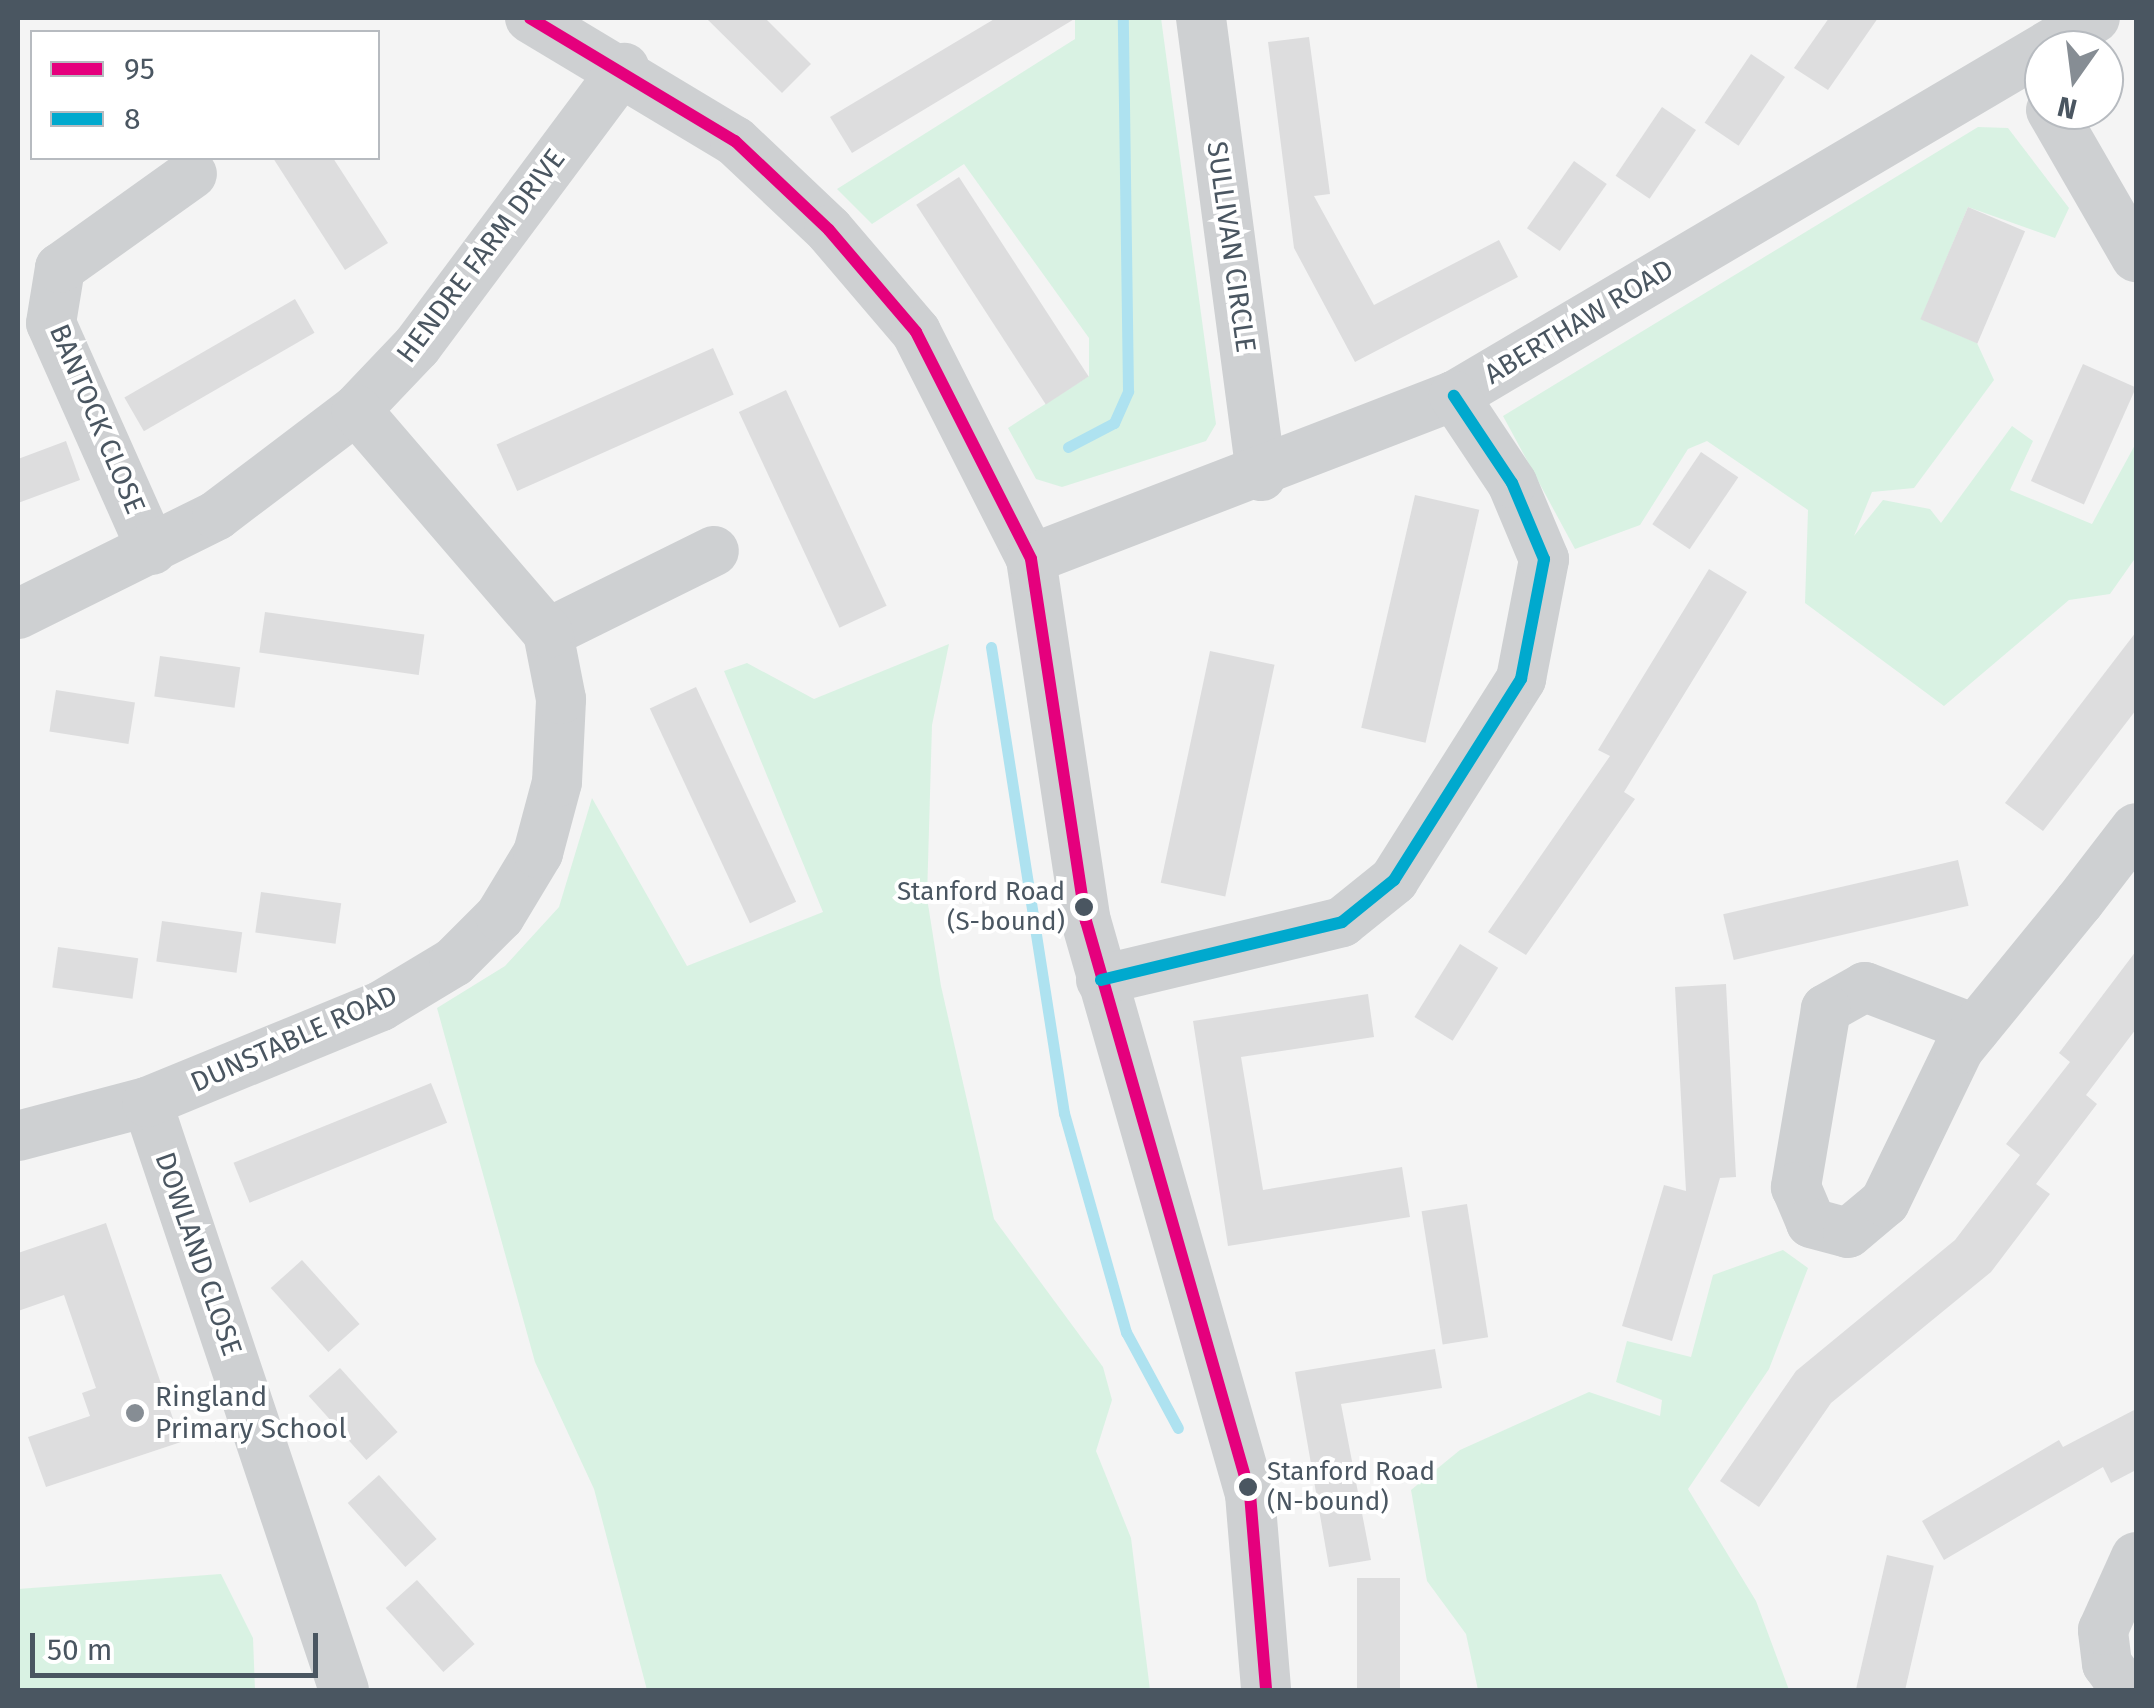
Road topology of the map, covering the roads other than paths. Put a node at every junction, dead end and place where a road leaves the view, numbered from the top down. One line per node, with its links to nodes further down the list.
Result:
1 (530, 18): 3 (street)
2 (1201, 18): 10 (street, SULLIVAN CIRCLE)
3 (624, 68): 9 (street, HENDRE FARM DRIVE); 13 (street)
4 (2024, 83): 8 (street, ABERTHAW ROAD)
5 (2062, 130): 7 (street)
6 (192, 174): 11 (street, BANTOCK CLOSE)
7 (2136, 258)
8 (1454, 396): 10 (street, ABERTHAW ROAD); 17 (street)
9 (356, 410): 11 (street, HENDRE FARM DRIVE); 15 (street, DUNSTABLE ROAD)
10 (1261, 476): 13 (street, ABERTHAW ROAD)
11 (152, 550): 14 (street, HENDRE FARM DRIVE)
12 (714, 551): 15 (street)
13 (1031, 559): 17 (street)
14 (18, 614)
15 (548, 633): 19 (street, DUNSTABLE ROAD)
16 (2136, 828): 18 (street)
17 (1100, 980): 24 (street)
18 (1975, 1029): 18 (street)
19 (147, 1102): 20 (street, DUNSTABLE ROAD); 23 (street, DOWLAND CLOSE)
20 (18, 1136)
21 (2136, 1557): 22 (street)
22 (2116, 1677)
23 (344, 1690)
24 (1266, 1690)

